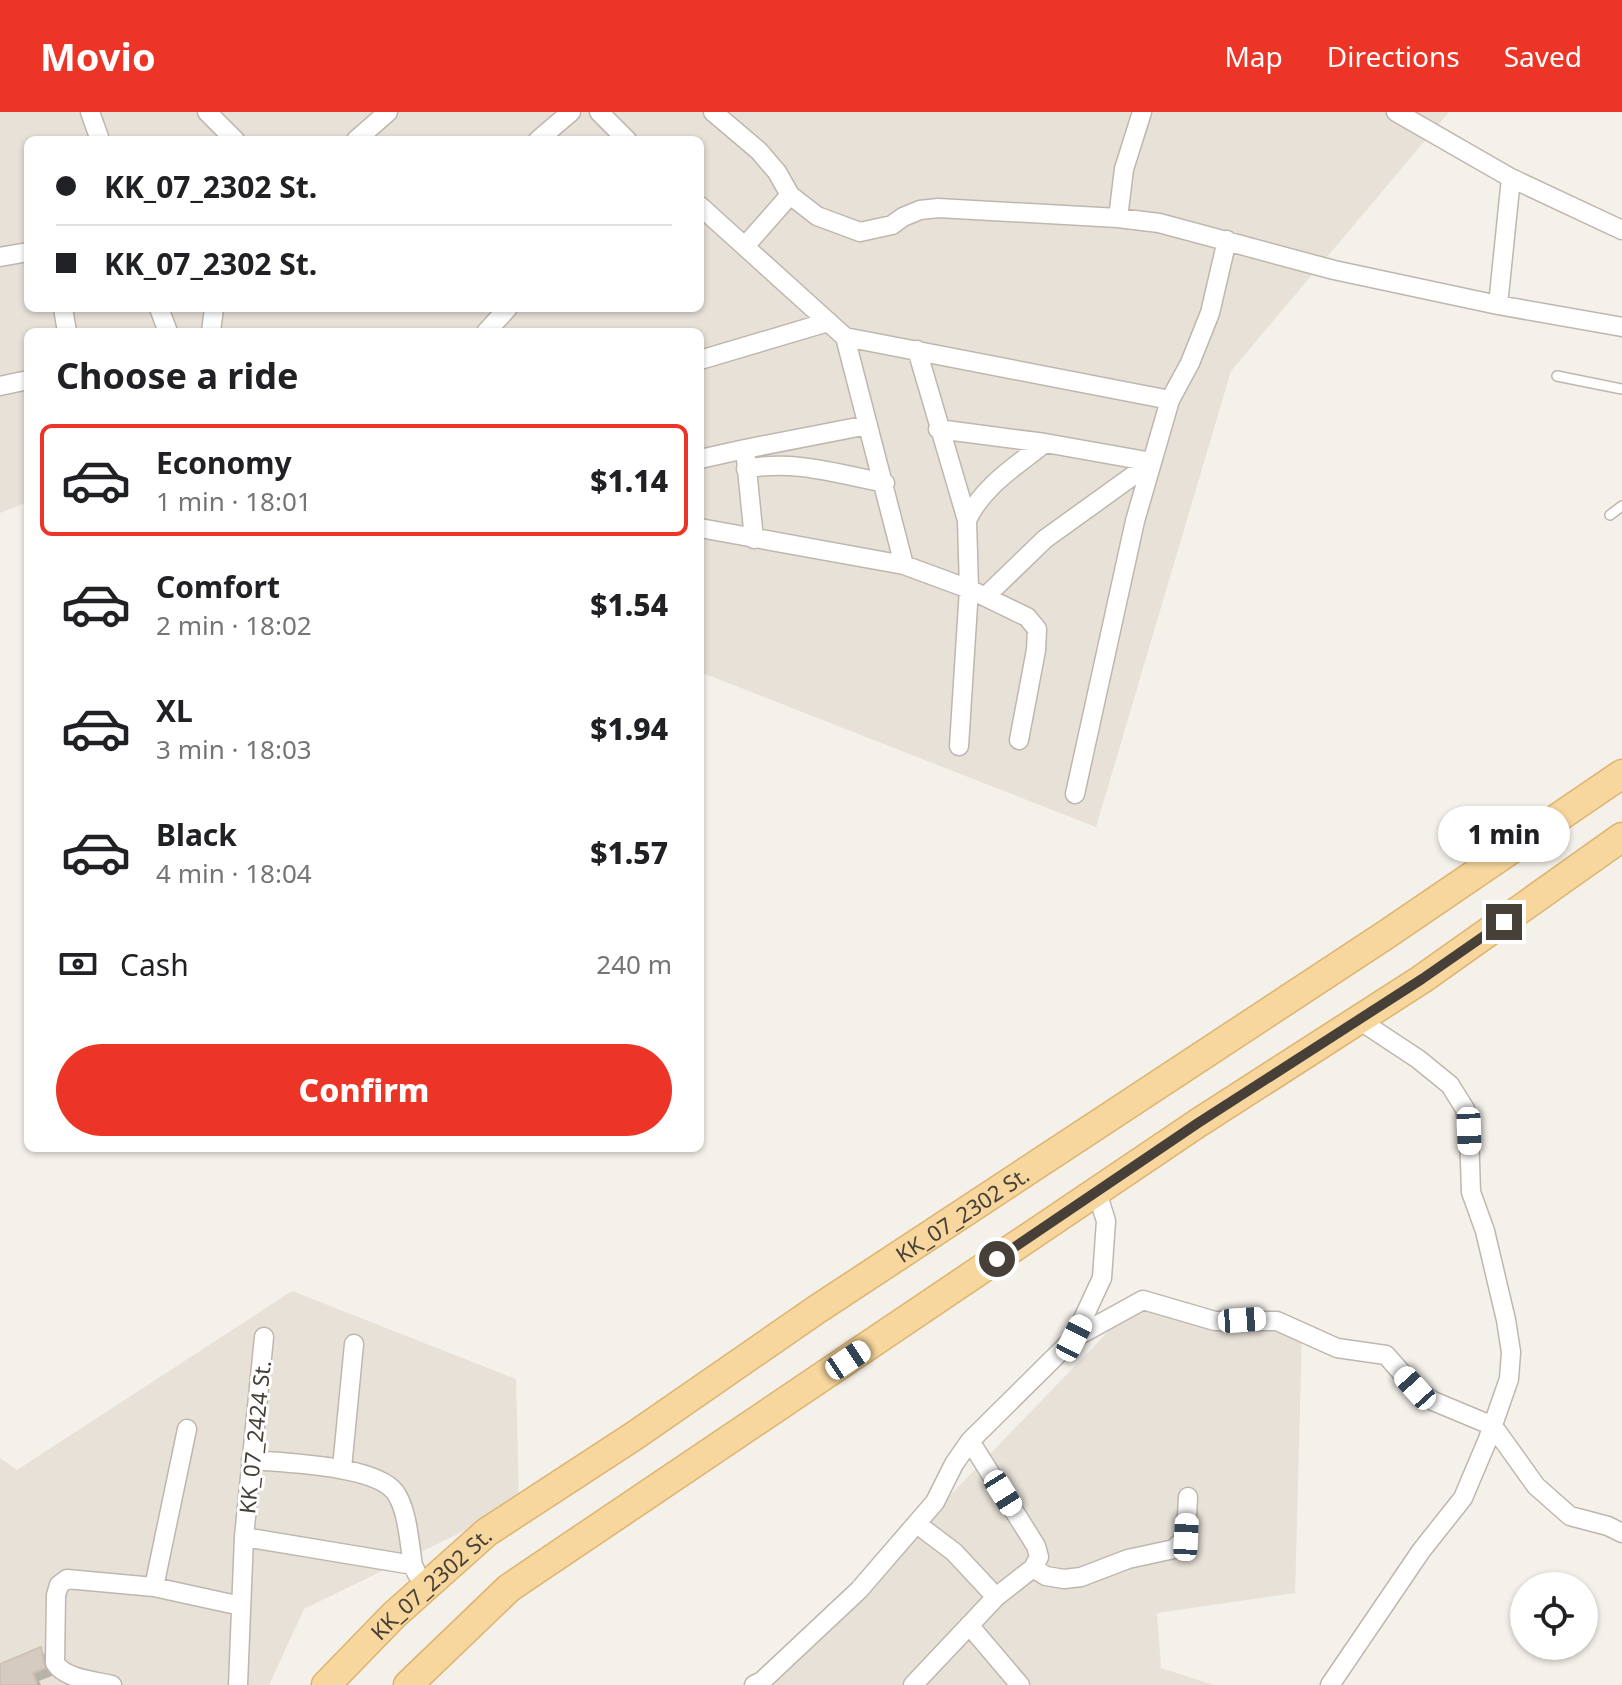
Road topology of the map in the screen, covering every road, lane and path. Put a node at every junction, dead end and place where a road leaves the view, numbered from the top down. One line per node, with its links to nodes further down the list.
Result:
1 (90, 112): 9 (street)
2 (207, 112): 10 (street)
3 (388, 112): 11 (street)
4 (571, 112): 12 (street)
5 (599, 112): 13 (street)
6 (1142, 112): 17 (street)
7 (1396, 112): 14 (street)
8 (721, 114): 15 (street)
9 (99, 136)
10 (231, 136)
11 (361, 136)
12 (543, 136)
13 (623, 136)
14 (1511, 178): 18 (street); 23 (street)
15 (790, 195): 17 (street); 20 (street)
16 (704, 209): 20 (street)
17 (1118, 218): 19 (street)
18 (1622, 230)
19 (1227, 240): 23 (street); 35 (street)
20 (746, 245): 25 (street)
21 (24, 253): 22 (street)
22 (0, 257)
23 (1498, 305): 26 (street)
24 (504, 312): 27 (street)
25 (828, 322): 28 (street); 30 (street)
26 (1622, 327)
27 (490, 328)
28 (845, 337): 29 (street); 36 (street)
29 (917, 350): 35 (street); 37 (street)
30 (704, 359)
31 (1557, 376): 34 (lane)
32 (24, 381): 33 (street)
33 (0, 386)
34 (1622, 389)
35 (1170, 400): 41 (street)
36 (868, 425): 39 (street); 43 (street)
37 (938, 429): 38 (street); 46 (street)
38 (1045, 443): 41 (street); 46 (street)
39 (745, 449): 40 (street); 42 (street)
40 (704, 458)
41 (1152, 462): 50 (street); 54 (street)
42 (746, 469): 43 (street); 48 (street)
43 (885, 483): 49 (street)
44 (1622, 506): 45 (lane)
45 (1610, 515)
46 (967, 520): 50 (street)
47 (704, 529): 48 (street)
48 (754, 539): 49 (street)
49 (904, 565): 50 (street)
50 (977, 593): 51 (street); 52 (street)
51 (1019, 740)
52 (959, 746)
53 (1622, 774): 71 (main road, KK_07_2302 St.)
54 (1075, 794)
55 (1620, 839): 56 (main road)
56 (1359, 1020): 57 (main road); 61 (street)
57 (1097, 1192): 59 (street); 79 (main road)
58 (264, 1337): 64 (street, KK_07_2424 St.)
59 (1074, 1338): 61 (street); 63 (street)
60 (354, 1344): 65 (street)
61 (1493, 1426): 68 (street); 83 (street)
62 (187, 1429): 72 (street)
63 (970, 1441): 67 (street); 70 (street)
64 (251, 1460): 65 (street); 69 (street, KK_07_2424 St.)
65 (342, 1468): 71 (street)
66 (1188, 1497): 70 (street)
67 (917, 1524): 73 (street); 80 (street)
68 (1622, 1533)
69 (244, 1537): 71 (street, KK_07_2424 St.); 74 (street, KK_07_2424 St.)
70 (1033, 1568): 73 (street)
71 (418, 1576): 78 (main road, KK_07_2302 St.)
72 (154, 1587): 74 (street); 76 (street)
73 (996, 1597): 75 (street)
74 (241, 1606): 77 (street, KK_07_2424 St.)
75 (969, 1625): 81 (street); 82 (street)
76 (112, 1685)
77 (238, 1685)
78 (326, 1685)
79 (408, 1685)
80 (754, 1685)
81 (913, 1685)
82 (1020, 1685)
83 (1330, 1685)

